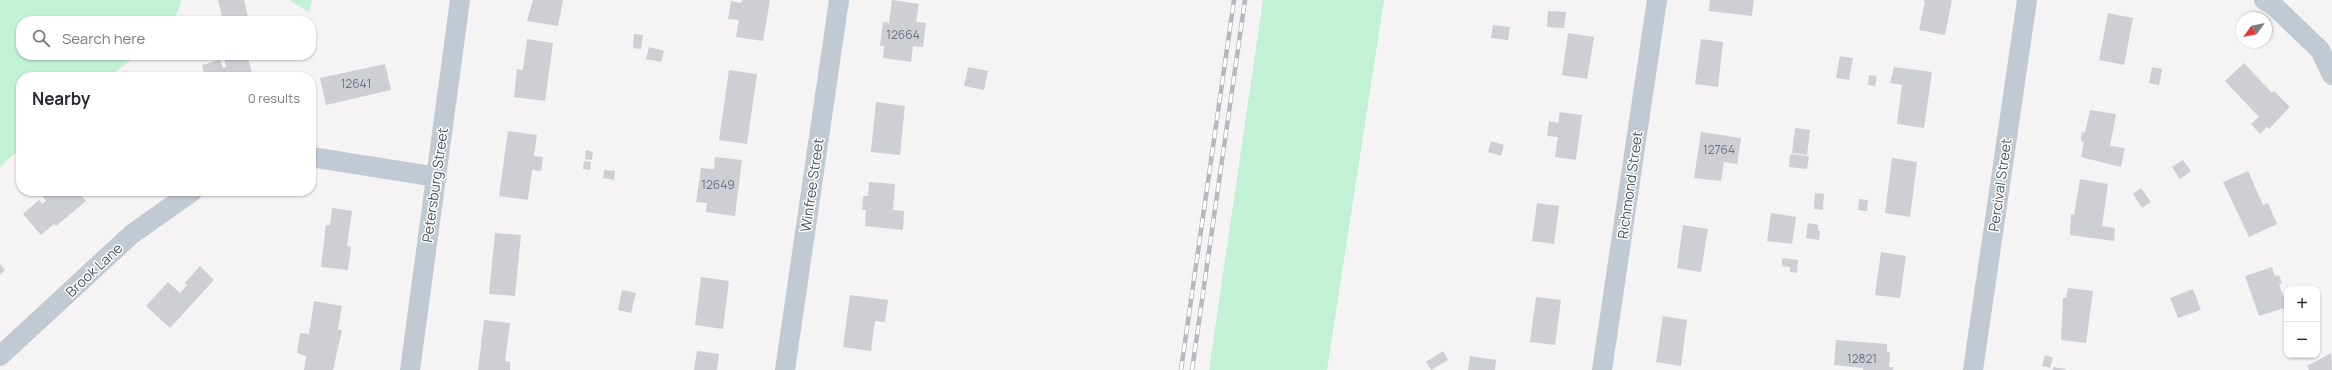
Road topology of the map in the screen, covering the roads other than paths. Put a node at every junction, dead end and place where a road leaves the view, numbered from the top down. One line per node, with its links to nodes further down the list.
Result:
1 (460, 0): 8 (street, Petersburg Street)
2 (839, 0): 12 (street, Winfree Street)
3 (1657, 0): 13 (street, Richmond Street)
4 (2027, 0): 14 (street, Percival Street)
5 (2264, 0): 6 (street)
6 (2332, 75)
7 (316, 158): 8 (street)
8 (437, 177): 11 (street, Petersburg Street)
9 (186, 196): 10 (street, Brook Lane)
10 (0, 356)
11 (410, 370)
12 (785, 370)
13 (1602, 370)
14 (1973, 370)

